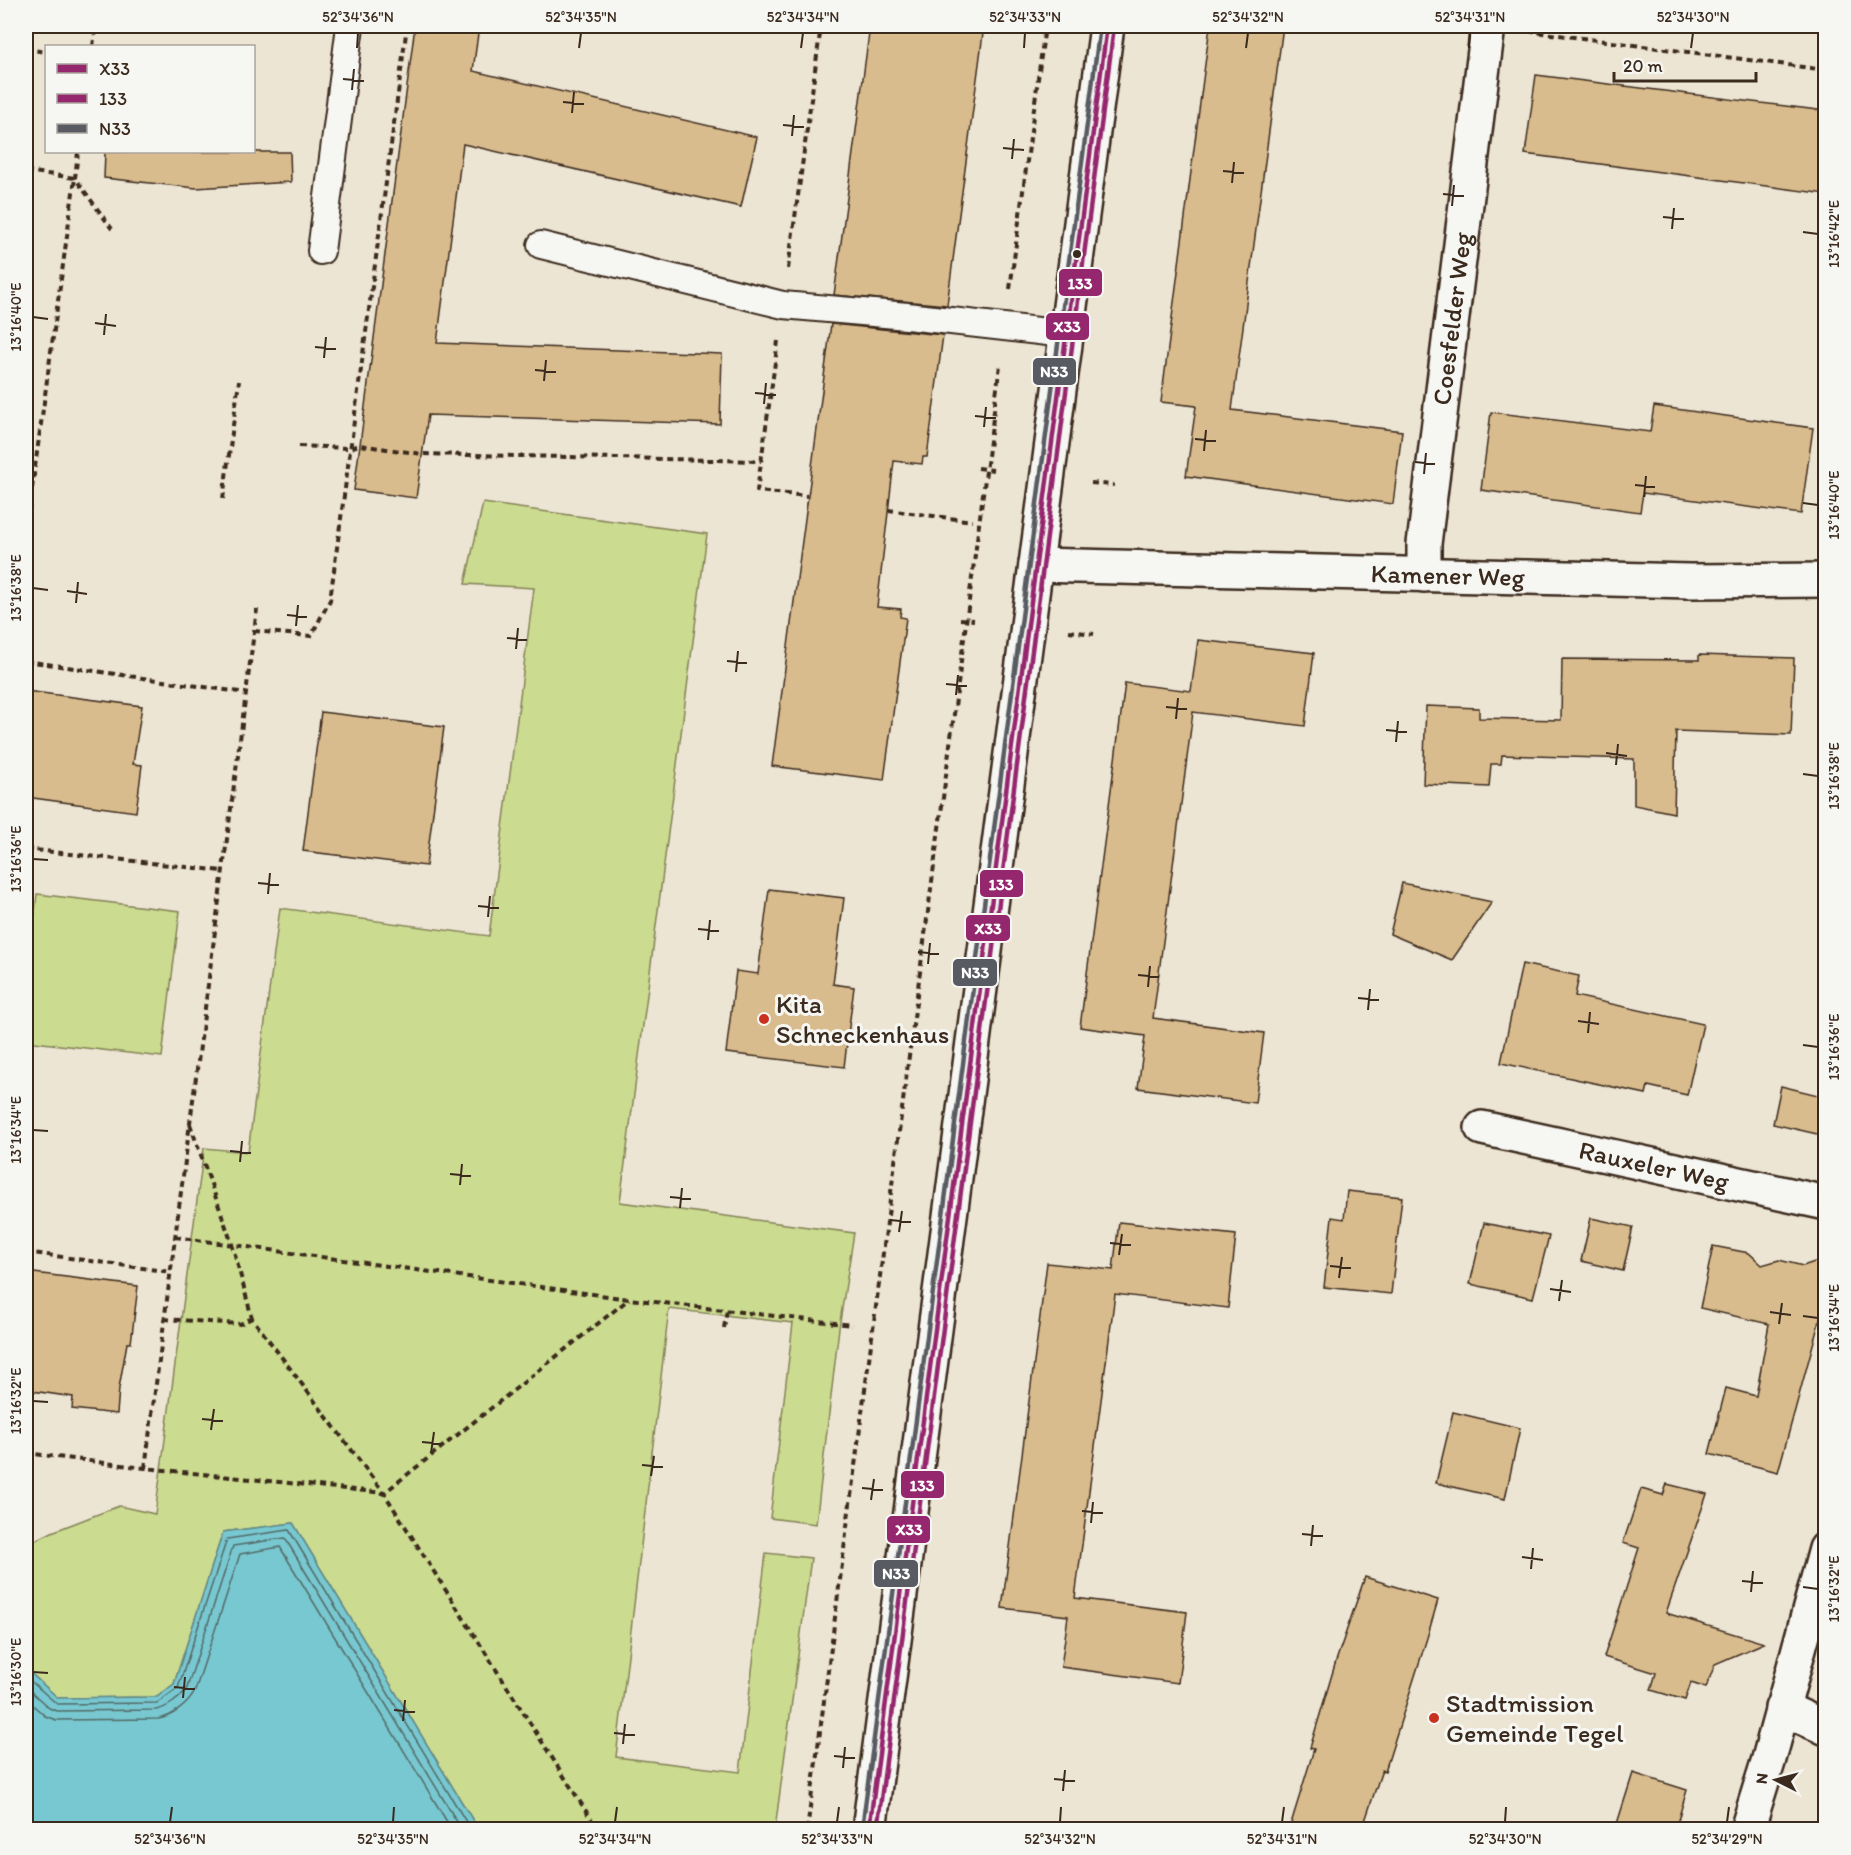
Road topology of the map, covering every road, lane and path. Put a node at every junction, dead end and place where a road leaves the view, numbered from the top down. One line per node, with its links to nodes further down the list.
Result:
1 (96, 26): 8 (path)
2 (350, 26): 17 (lane)
3 (407, 26): 23 (path)
4 (820, 26): 18 (path)
5 (1045, 26): 19 (path)
6 (1107, 26): 20 (street)
7 (1503, 28): 11 (path); 36 (street, Coesfelder Weg)
8 (93, 45)
9 (26, 49): 10 (path)
10 (45, 52)
11 (1818, 69)
12 (78, 153): 14 (path)
13 (26, 171): 14 (path)
14 (75, 178): 15 (path); 34 (path)
15 (112, 230)
16 (542, 245): 18 (lane)
17 (321, 251)
18 (783, 305): 19 (lane); 24 (path)
19 (1005, 327): 20 (lane); 26 (path)
20 (1065, 334): 35 (street)
21 (239, 381): 31 (path)
22 (299, 446): 23 (path)
23 (350, 448): 24 (path); 42 (path)
24 (761, 461): 30 (path)
25 (978, 468): 26 (path)
26 (986, 469): 27 (path); 40 (path)
27 (993, 470)
28 (1090, 483): 29 (path)
29 (1114, 485)
30 (807, 496)
31 (223, 499)
32 (888, 510): 33 (path)
33 (972, 521)
34 (26, 532)
35 (1035, 565): 36 (street, Kamener Weg); 70 (street)
36 (1424, 575): 37 (street, Kamener Weg)
37 (1826, 580)
38 (257, 609): 42 (path)
39 (960, 619): 40 (path)
40 (966, 619): 41 (path); 69 (path)
41 (974, 620)
42 (254, 631): 46 (path)
43 (1069, 631): 44 (path)
44 (1094, 634)
45 (26, 661): 46 (path)
46 (246, 693): 48 (path)
47 (26, 849): 48 (path)
48 (224, 871): 49 (path)
49 (190, 1123): 52 (path); 53 (path)
50 (1482, 1128): 51 (street, Rauxeler Weg)
51 (1826, 1203)
52 (175, 1237): 53 (path); 55 (path)
53 (232, 1244): 56 (path); 58 (path)
54 (26, 1252): 55 (path)
55 (171, 1272): 59 (path)
56 (629, 1299): 57 (path); 64 (path)
57 (727, 1310): 60 (path); 61 (path)
58 (252, 1318): 59 (path); 64 (path)
59 (164, 1319): 63 (path)
60 (852, 1325)
61 (724, 1328)
62 (26, 1452): 63 (path)
63 (145, 1468): 64 (path)
64 (384, 1493): 68 (path)
65 (1826, 1549): 66 (street)
66 (1782, 1708): 67 (street); 71 (street)
67 (1826, 1728)
68 (598, 1830)
69 (807, 1830)
70 (868, 1830)
71 (1747, 1830)

